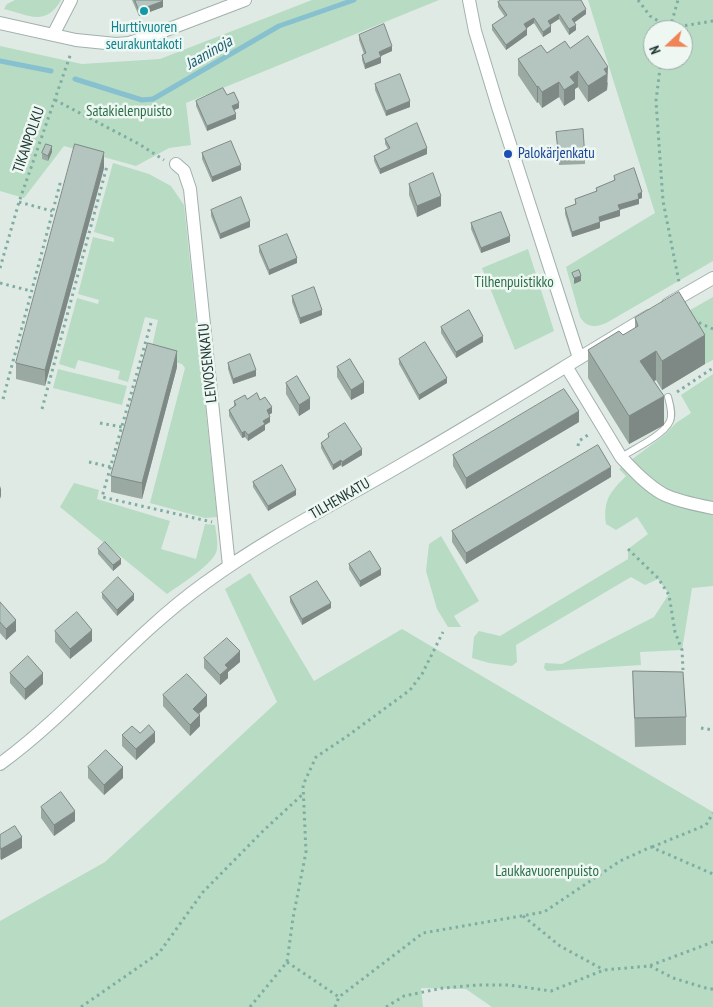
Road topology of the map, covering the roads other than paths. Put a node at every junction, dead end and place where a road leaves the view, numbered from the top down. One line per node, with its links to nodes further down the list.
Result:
1 (71, 0): 5 (street)
2 (245, 0): 5 (street)
3 (469, 0): 8 (street)
4 (0, 23): 5 (street)
5 (53, 34)
6 (176, 164): 13 (street, LEIVOSENKATU)
7 (713, 278): 8 (street, TILHENKATU)
8 (579, 358): 9 (street, TILHENKATU)
9 (566, 366): 11 (street); 13 (street, TILHENKATU)
10 (668, 398): 11 (lane)
11 (621, 457): 12 (street)
12 (713, 508)
13 (229, 566): 14 (street, TILHENKATU)
14 (0, 764)

